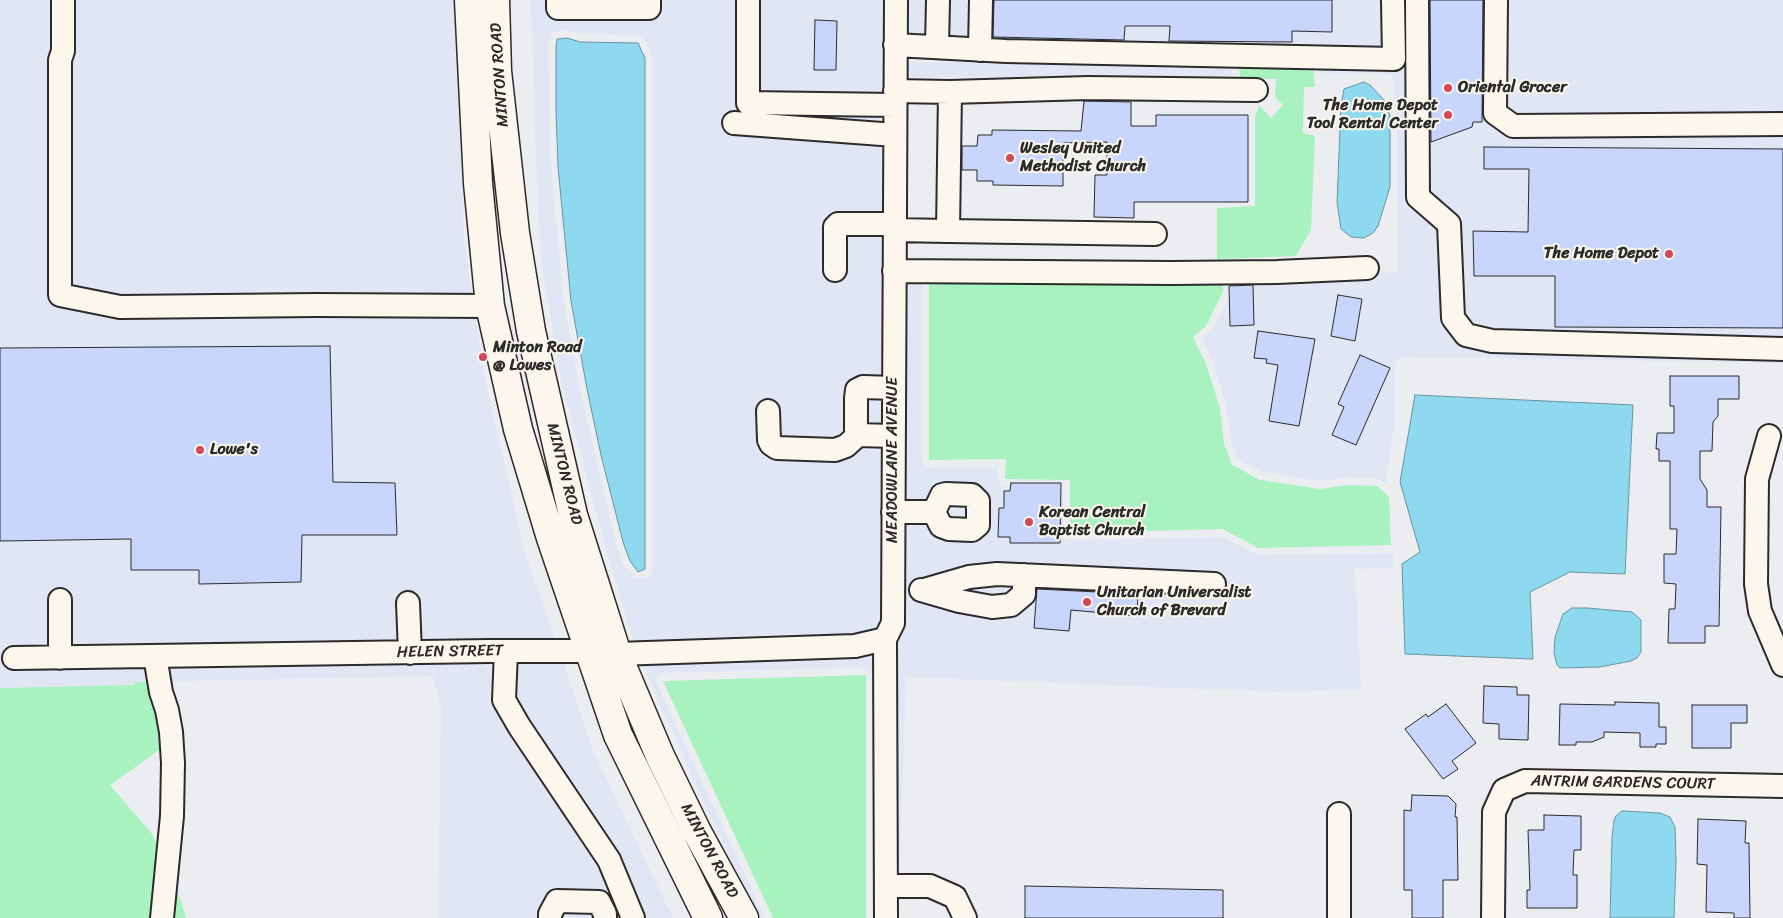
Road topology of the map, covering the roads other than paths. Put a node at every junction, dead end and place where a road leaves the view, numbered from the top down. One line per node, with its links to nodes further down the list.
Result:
1 (63, 0): 29 (street)
2 (469, 0): 29 (main road, MINTON ROAD)
3 (495, 0): 48 (main road, MINTON ROAD)
4 (558, 0): 13 (street)
5 (649, 0): 13 (street)
6 (748, 0): 19 (street)
7 (896, 0): 14 (street, MEADOWLANE AVENUE)
8 (938, 0): 15 (street)
9 (981, 0): 16 (street)
10 (1393, 0): 16 (street)
11 (1417, 0): 30 (street)
12 (1496, 0): 21 (street)
13 (602, 4)
14 (896, 45): 15 (street); 19 (street, MEADOWLANE AVENUE)
15 (936, 47): 16 (street)
16 (980, 50)
17 (1256, 90): 18 (street)
18 (950, 92): 19 (street); 24 (street)
19 (895, 98): 22 (street, MEADOWLANE AVENUE)
20 (734, 124): 22 (street)
21 (1783, 124)
22 (895, 135): 23 (street, MEADOWLANE AVENUE)
23 (894, 227): 24 (street); 27 (street); 28 (street, MEADOWLANE AVENUE)
24 (948, 231): 25 (street)
25 (1155, 234)
26 (1367, 268): 28 (street)
27 (835, 270)
28 (894, 271): 31 (street, MEADOWLANE AVENUE)
29 (490, 306): 46 (main road, MINTON ROAD)
30 (1783, 349)
31 (894, 388): 33 (street); 34 (street, MEADOWLANE AVENUE)
32 (768, 411): 33 (street)
33 (858, 435): 34 (street)
34 (893, 436): 36 (street, MEADOWLANE AVENUE)
35 (1769, 436): 52 (street)
36 (893, 512): 37 (street); 41 (street, MEADOWLANE AVENUE)
37 (934, 512)
38 (1024, 575): 39 (street); 40 (street); 40 (street)
39 (1214, 584)
40 (924, 590): 41 (street)
41 (893, 592): 44 (street, MEADOWLANE AVENUE)
42 (60, 600): 51 (street)
43 (408, 603): 47 (street)
44 (885, 639): 48 (street, HELEN STREET); 55 (street, MEADOWLANE AVENUE)
45 (506, 651): 46 (street, HELEN STREET); 47 (street, HELEN STREET); 59 (street)
46 (589, 651): 48 (street, HELEN STREET); 60 (main road, MINTON ROAD)
47 (410, 653): 49 (street, HELEN STREET)
48 (617, 654): 61 (main road, MINTON ROAD)
49 (155, 656): 51 (street, HELEN STREET); 56 (street)
50 (14, 658): 51 (street, HELEN STREET)
51 (60, 658)
52 (1783, 665)
53 (1783, 786): 65 (street, ANTRIM GARDENS COURT)
54 (1339, 814): 64 (street)
55 (886, 886): 62 (street, MEADOWLANE AVENUE); 63 (street)
56 (162, 918)
57 (550, 918): 58 (street)
58 (605, 918)
59 (633, 918)
60 (708, 918)
61 (744, 918)
62 (886, 918)
63 (965, 918)
64 (1339, 918)
65 (1493, 918)

